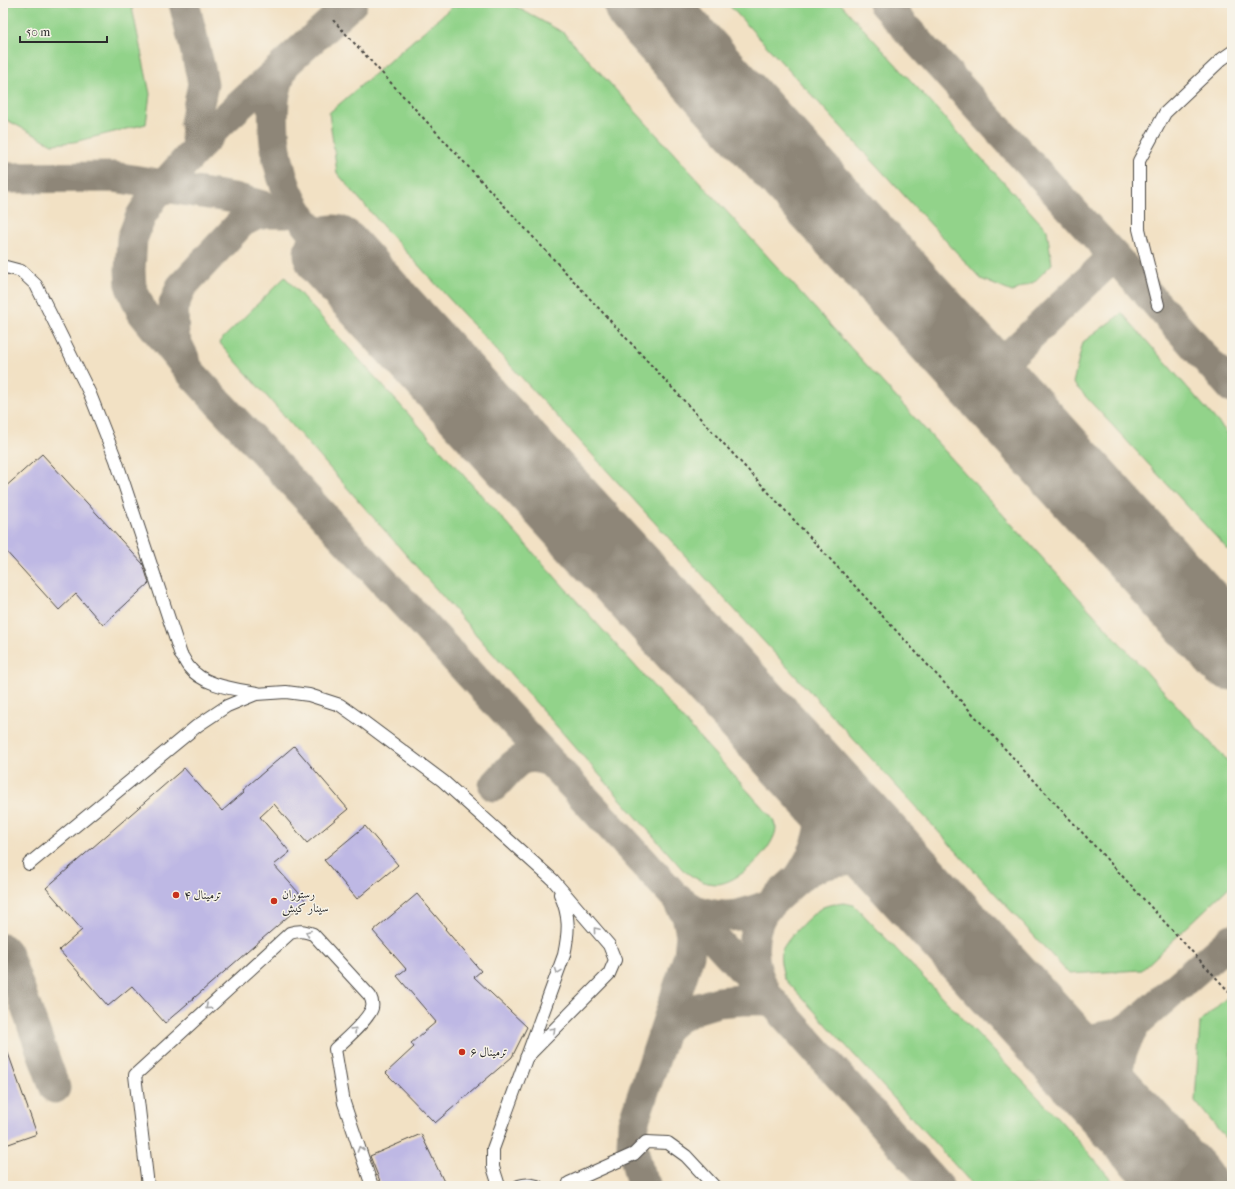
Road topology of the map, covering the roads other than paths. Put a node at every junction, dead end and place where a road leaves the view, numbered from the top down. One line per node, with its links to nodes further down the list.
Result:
1 (1232, 52): 3 (lane)
2 (3, 269): 4 (lane)
3 (1158, 305)
4 (262, 693): 5 (lane); 6 (lane)
5 (29, 864)
6 (553, 880): 7 (lane, one-way to 7); 7 (lane, one-way to 6)
7 (526, 1058): 11 (lane)
8 (569, 1183): 14 (lane)
9 (148, 1186): 10 (lane, one-way to 9)
10 (372, 1186)
11 (499, 1186)
12 (519, 1186): 13 (lane)
13 (536, 1186)
14 (714, 1186)

